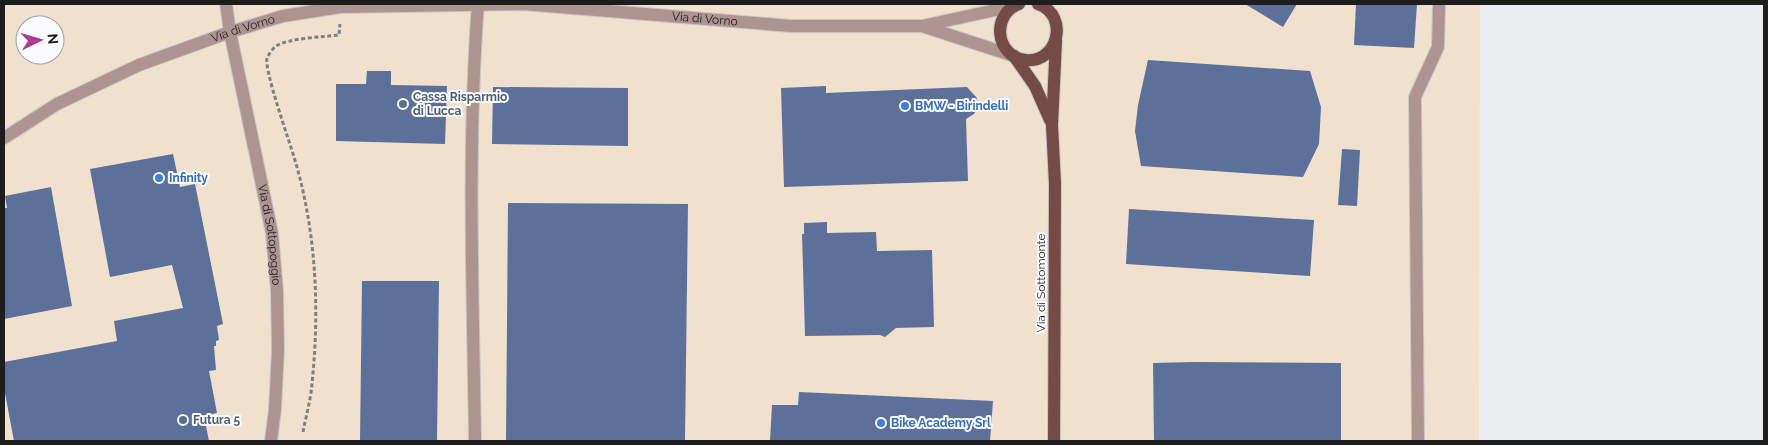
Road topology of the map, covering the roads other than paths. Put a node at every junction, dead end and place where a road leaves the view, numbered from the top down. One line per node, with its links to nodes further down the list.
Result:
1 (226, 4): 8 (street, Via di Sottopoggio)
2 (478, 4): 7 (street, Via di Vorno); 8 (street, Via di Vorno); 14 (street)
3 (1016, 4): 7 (street, Via di Vorno); 10 (main road, Via di Sottomonte)
4 (1038, 4): 6 (main road, Via di Sottomonte)
5 (1439, 4): 16 (street)
6 (1050, 8): 9 (main road, Via di Sottomonte)
7 (922, 26): 10 (street, Via di Vorno)
8 (230, 32): 12 (street, Via di Vorno); 13 (street, Via di Sottopoggio)
9 (1056, 41): 10 (main road); 11 (main road, Via di Sottomonte)
10 (1014, 56): 11 (main road, Via di Sottomonte)
11 (1052, 125): 15 (main road, Via di Sottomonte)
12 (4, 138)
13 (271, 441)
14 (474, 441)
15 (1054, 441)
16 (1418, 441)

